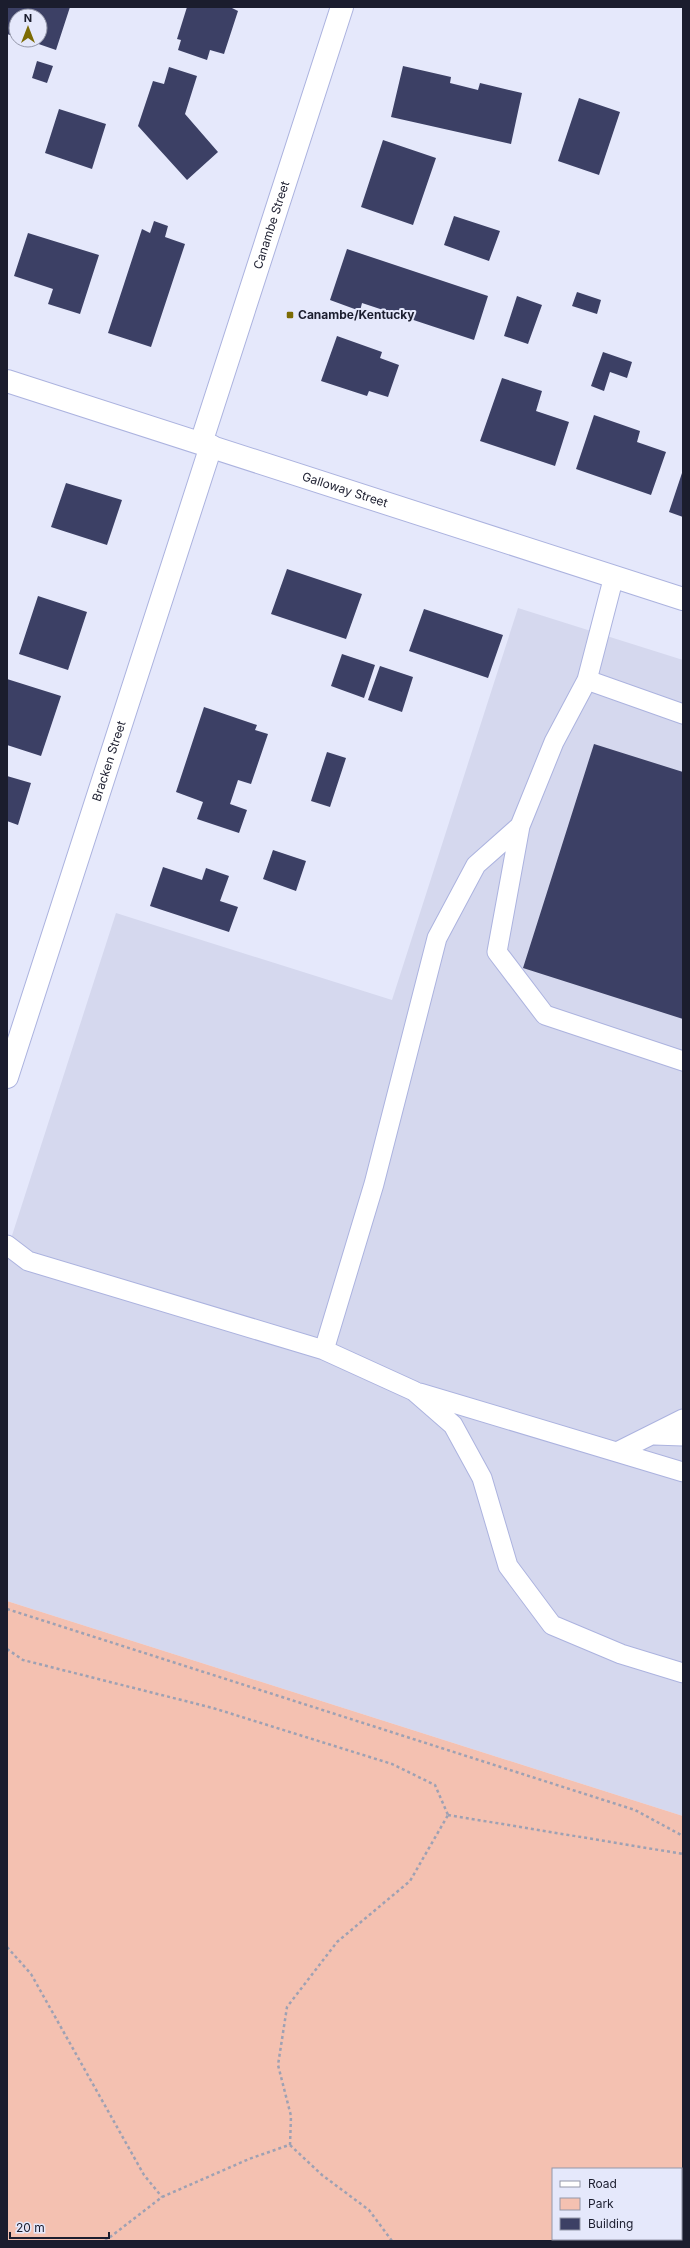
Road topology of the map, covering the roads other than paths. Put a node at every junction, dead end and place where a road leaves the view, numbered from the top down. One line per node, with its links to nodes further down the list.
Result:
1 (342, 7): 3 (street, Canambe Street)
2 (7, 382): 3 (street, Galloway Street)
3 (206, 445): 4 (street, Galloway Street); 10 (street, Bracken Street)
4 (614, 576): 5 (street, Galloway Street); 6 (lane)
5 (683, 598)
6 (587, 680): 7 (lane); 8 (lane)
7 (683, 714)
8 (520, 826): 9 (lane); 12 (lane)
9 (683, 1061)
10 (7, 1077)
11 (7, 1245): 12 (lane)
12 (324, 1350): 13 (lane)
13 (414, 1391): 17 (lane); 19 (lane)
14 (683, 1419): 15 (lane)
15 (651, 1435): 16 (lane); 17 (lane)
16 (683, 1436)
17 (617, 1452): 18 (lane)
18 (683, 1472)
19 (683, 1673)

